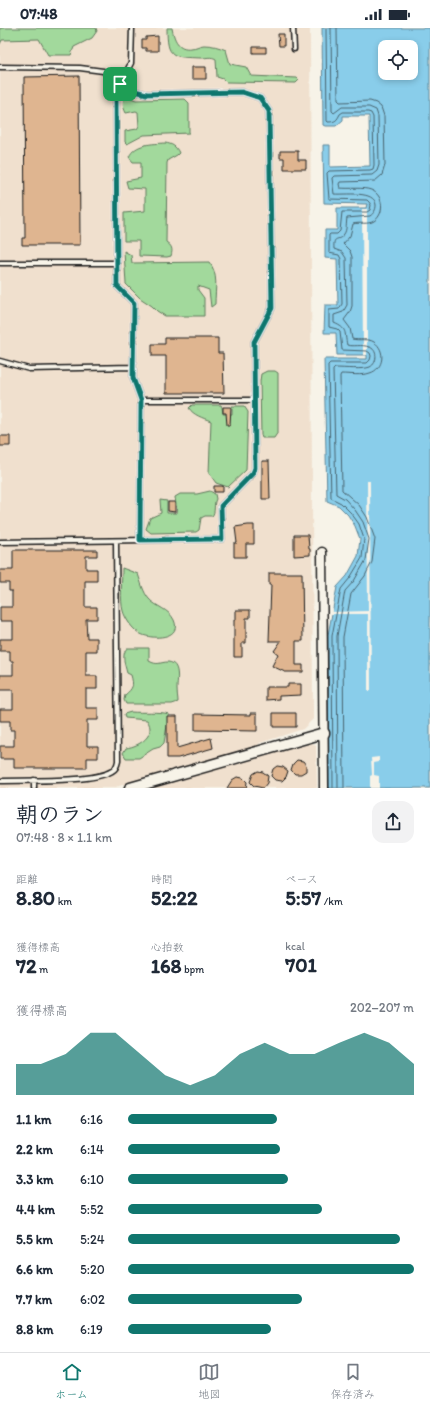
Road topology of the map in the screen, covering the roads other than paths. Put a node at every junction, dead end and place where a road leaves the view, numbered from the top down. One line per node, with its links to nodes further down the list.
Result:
1 (132, 28): 5 (lane)
2 (293, 28): 3 (lane)
3 (294, 49)
4 (0, 67): 5 (lane)
5 (120, 84): 7 (lane); 11 (lane)
6 (0, 263): 7 (lane)
7 (117, 263): 9 (lane)
8 (0, 361): 9 (lane)
9 (133, 367): 10 (lane)
10 (141, 400): 11 (lane); 12 (lane)
11 (254, 400): 12 (lane)
12 (140, 540): 13 (lane)
13 (116, 541): 14 (lane); 17 (lane)
14 (0, 542)
15 (322, 552): 16 (street)
16 (324, 733): 20 (street); 21 (street)
17 (34, 780): 18 (lane); 19 (lane)
18 (0, 781)
19 (34, 788)
20 (130, 788)
21 (324, 788)

